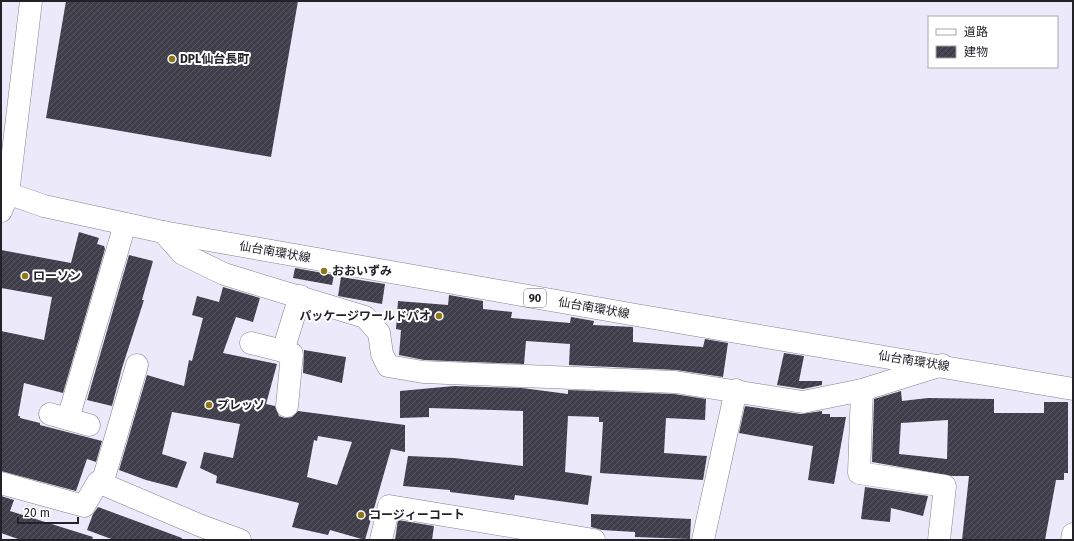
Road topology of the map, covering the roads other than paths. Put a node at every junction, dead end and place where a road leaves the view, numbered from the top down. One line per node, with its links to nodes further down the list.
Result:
1 (31, 1): 2 (street)
2 (3, 199): 3 (street, 仙台南環状線 / 90)
3 (125, 224): 4 (street, 仙台南環状線 / 90); 14 (street)
4 (163, 232): 5 (street); 9 (street, 仙台南環状線 / 90)
5 (300, 296): 7 (street); 11 (street)
6 (251, 343): 7 (street)
7 (283, 351): 13 (street)
8 (138, 366): 16 (street)
9 (942, 366): 10 (street, 仙台南環状線 / 90); 12 (street)
10 (1073, 389)
11 (736, 390): 12 (street); 22 (street)
12 (862, 390): 23 (street)
13 (287, 406)
14 (89, 425)
15 (1, 483): 16 (street)
16 (102, 484): 17 (street)
17 (196, 533): 19 (street)
18 (1073, 534): 24 (street)
19 (240, 540)
20 (382, 540): 21 (street)
21 (594, 540)
22 (703, 540)
23 (939, 540)
24 (1072, 540)

